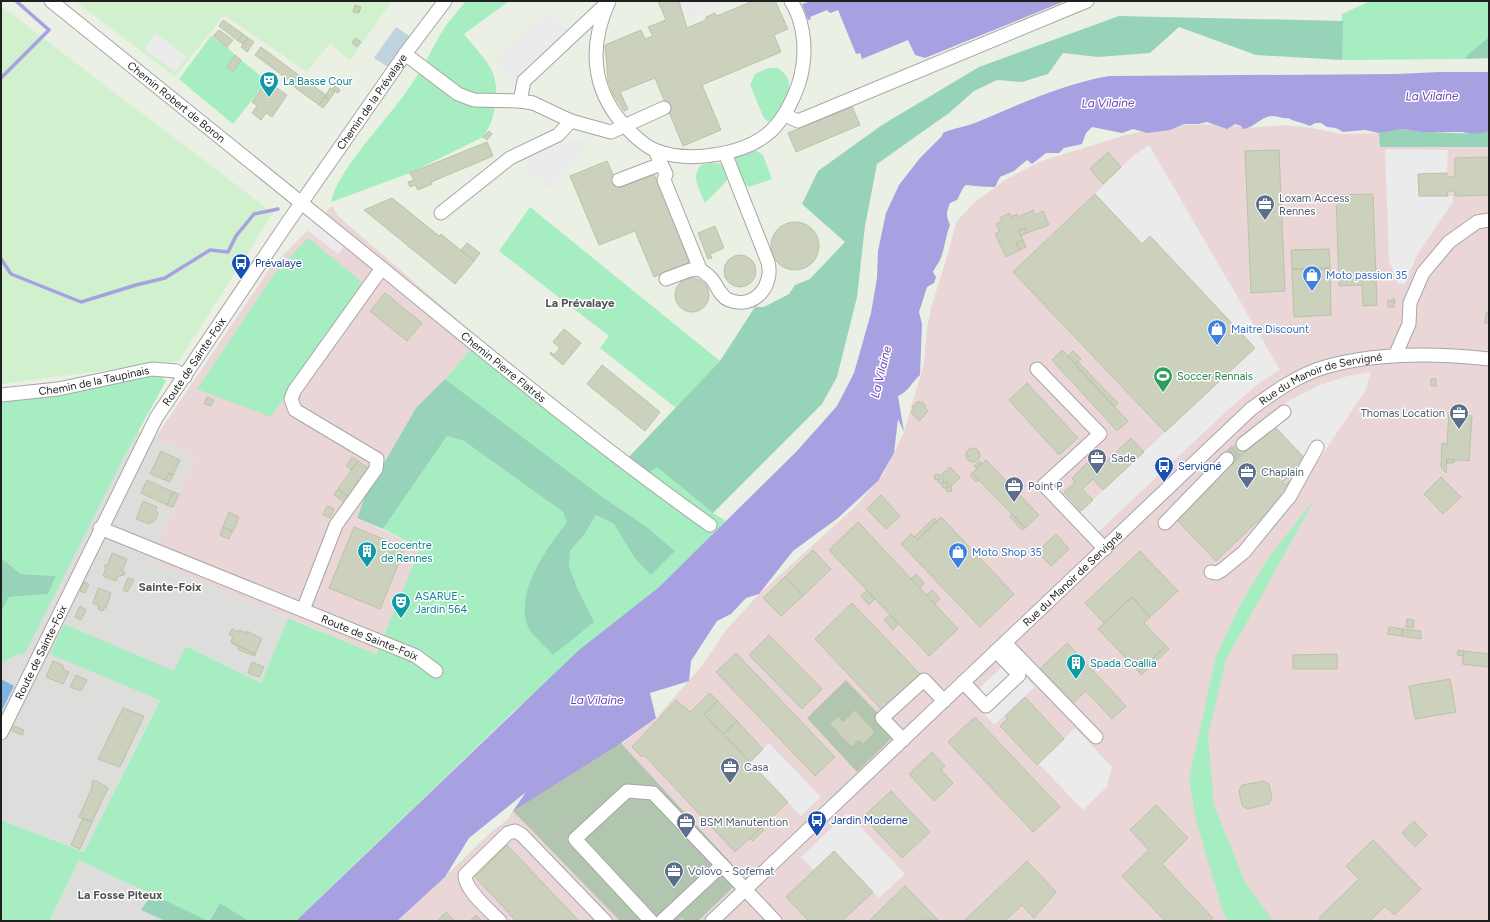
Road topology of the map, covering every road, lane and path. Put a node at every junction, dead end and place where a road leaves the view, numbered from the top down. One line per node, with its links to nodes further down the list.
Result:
1 (51, 1): 16 (street, Chemin Robert de Boron)
2 (445, 1): 6 (street, Chemin de la Prévalaye)
3 (609, 1): 7 (street); 11 (street)
4 (791, 1): 9 (street)
5 (1087, 1): 9 (street)
6 (405, 54): 7 (street); 16 (street, Chemin de la Prévalaye)
7 (520, 101): 10 (street)
8 (664, 108): 11 (street)
9 (785, 114): 13 (street)
10 (571, 121): 11 (street); 17 (street)
11 (624, 126): 12 (street)
12 (657, 150): 13 (street); 14 (street)
13 (725, 153): 20 (street)
14 (661, 164): 15 (street); 20 (street)
15 (619, 180)
16 (301, 203): 19 (street, Chemin Pierre Flatrès); 25 (street, Route de Sainte-Foix)
17 (441, 213)
18 (1489, 220): 22 (street)
19 (382, 268): 32 (street, Chemin Pierre Flatrès); 36 (street)
20 (700, 269): 21 (street)
21 (666, 279)
22 (1395, 356): 23 (street, Rue du Manoir de Servigné); 34 (street, Rue du Manoir de Servigné)
23 (1489, 359)
24 (1037, 369): 34 (street)
25 (185, 377): 26 (street, Chemin de la Taupinais); 33 (street, Route de Sainte-Foix)
26 (1, 395)
27 (1284, 412): 28 (street)
28 (1244, 444)
29 (1317, 447): 35 (street)
30 (1228, 459): 31 (street)
31 (1165, 522)
32 (710, 525)
33 (100, 528): 36 (street, Route de Sainte-Foix); 41 (street, Route de Sainte-Foix)
34 (1105, 549): 37 (street, Rue du Manoir de Servigné)
35 (1211, 572)
36 (303, 610): 38 (street, Route de Sainte-Foix)
37 (1001, 647): 39 (street, Rue du Manoir de Servigné); 39 (street); 42 (street)
38 (436, 671)
39 (963, 682): 40 (street, Rue du Manoir de Servigné)
40 (944, 701): 43 (street, Rue du Manoir de Servigné); 43 (street)
41 (1, 733)
42 (1096, 737)
43 (903, 740): 45 (street, Rue du Manoir de Servigné)
44 (722, 865): 45 (street); 48 (street); 49 (street)
45 (745, 891): 50 (street, Rue du Manoir de Servigné); 51 (street)
46 (500, 921): 47 (street)
47 (605, 921)
48 (652, 921)
49 (662, 921)
50 (712, 921)
51 (775, 921)

